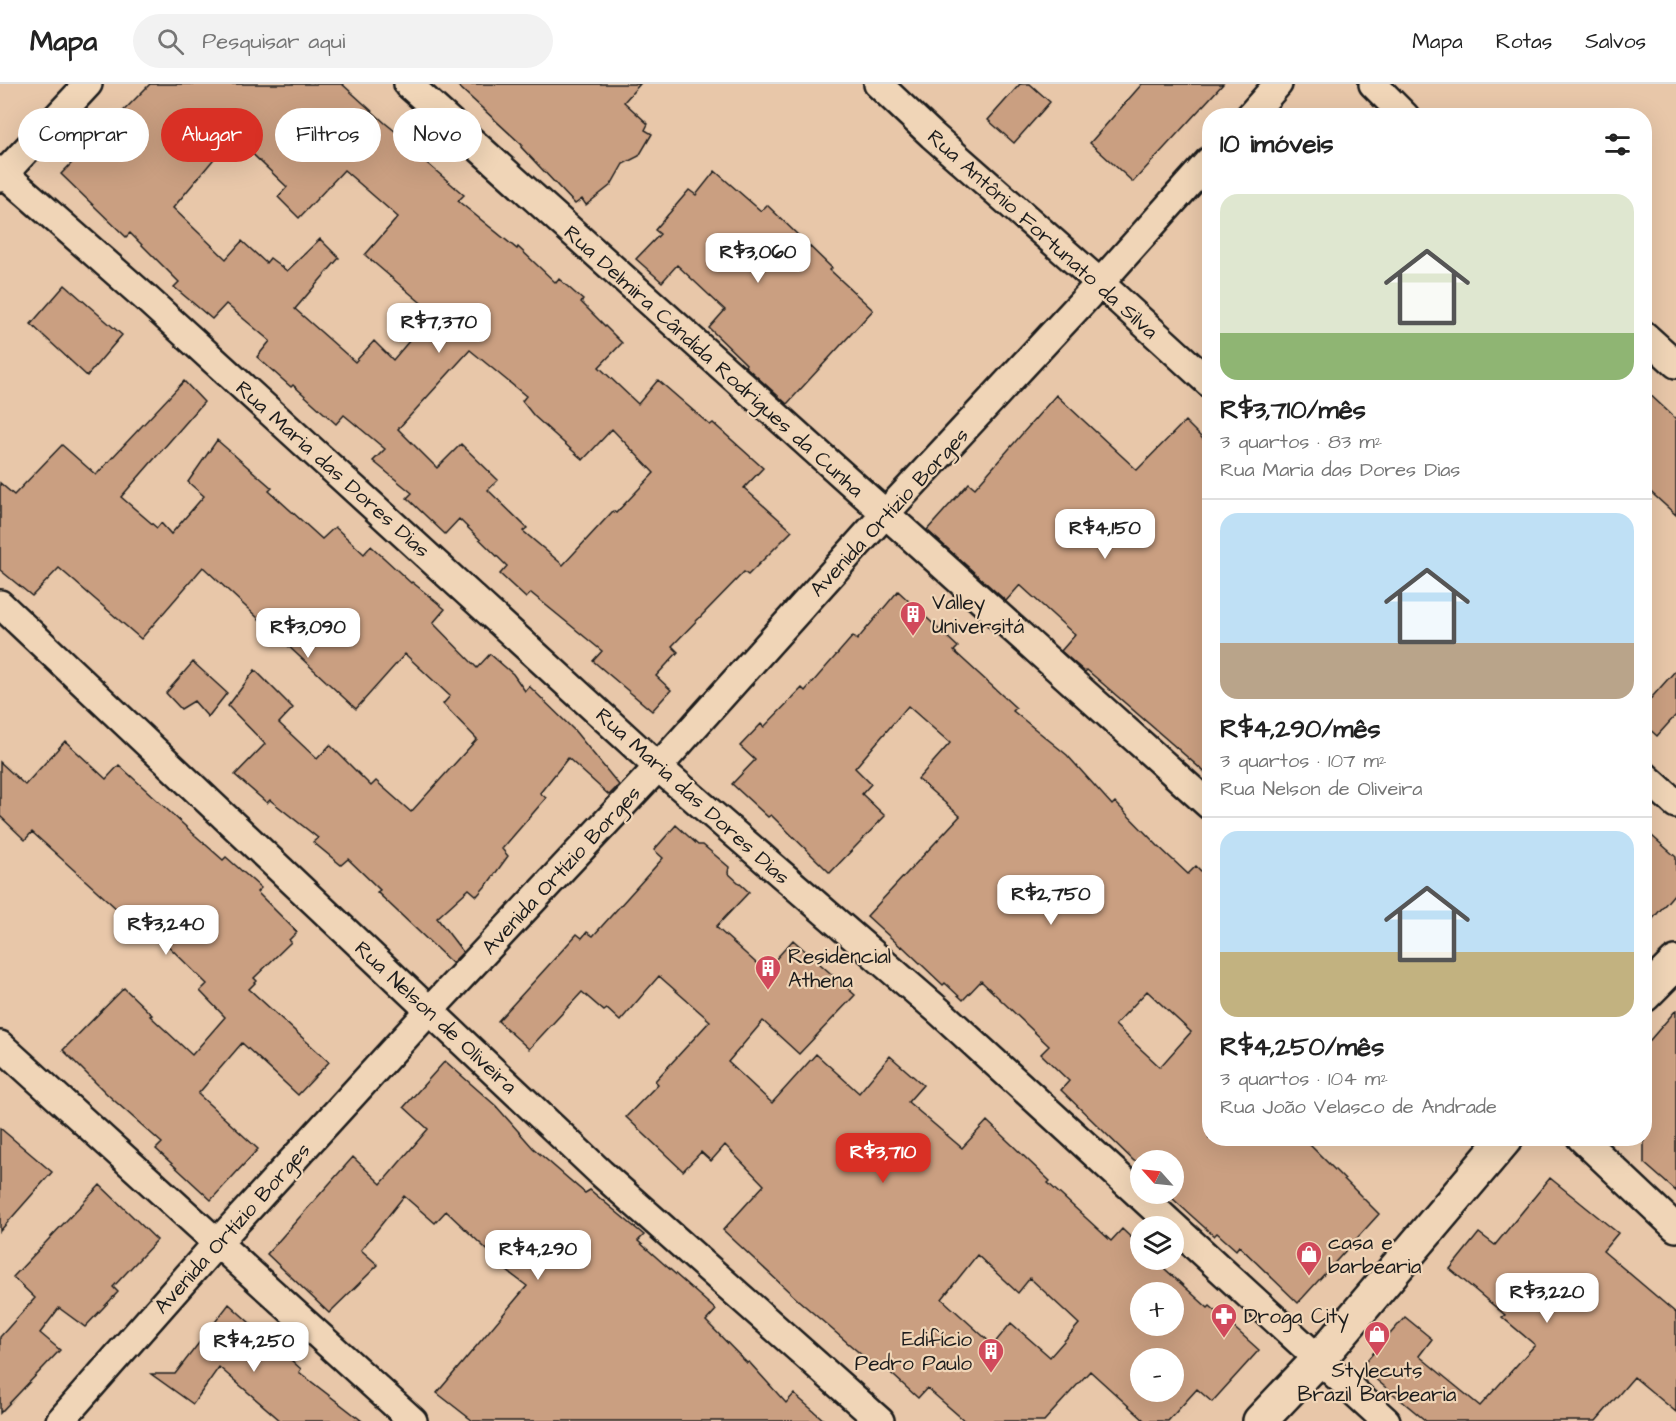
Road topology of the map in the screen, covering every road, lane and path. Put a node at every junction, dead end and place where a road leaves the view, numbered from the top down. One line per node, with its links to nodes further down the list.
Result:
1 (88, 84): 9 (street)
2 (408, 84): 14 (street, Rua Delmira Cândida Rodrigues da Cunha)
3 (879, 84): 10 (street, Rua Antônio Fortunato da Silva)
4 (1278, 84): 6 (street)
5 (1372, 84): 7 (street)
6 (1257, 108)
7 (1397, 108)
8 (1202, 169): 10 (street, Avenida Ortízio Borges)
9 (1, 174): 16 (street, Rua Maria das Dores Dias)
10 (1100, 283): 13 (street, Rua Antônio Fortunato da Silva); 14 (street, Avenida Ortízio Borges)
11 (1652, 342): 12 (street)
12 (1676, 364)
13 (1202, 377)
14 (885, 514): 16 (street, Avenida Ortízio Borges); 18 (street, Rua Delmira Cândida Rodrigues da Cunha)
15 (0, 604): 22 (street, Rua Nelson de Oliveira)
16 (658, 767): 22 (street, Avenida Ortízio Borges); 28 (street, Rua Maria das Dores Dias)
17 (1652, 782): 19 (street)
18 (1202, 799)
19 (1676, 804)
20 (1676, 963): 21 (street)
21 (1652, 987)
22 (430, 1010): 27 (street, Avenida Ortízio Borges); 31 (street, Rua Nelson de Oliveira)
23 (0, 1045): 27 (street)
24 (1499, 1146): 28 (street)
25 (1589, 1146): 26 (street)
26 (1676, 1228)
27 (217, 1243): 29 (street, Avenida Ortízio Borges); 30 (street)
28 (1319, 1359): 32 (street); 33 (street, Rua Maria das Dores Dias)
29 (60, 1421)
30 (413, 1421)
31 (880, 1421)
32 (1260, 1421)
33 (1386, 1421)

